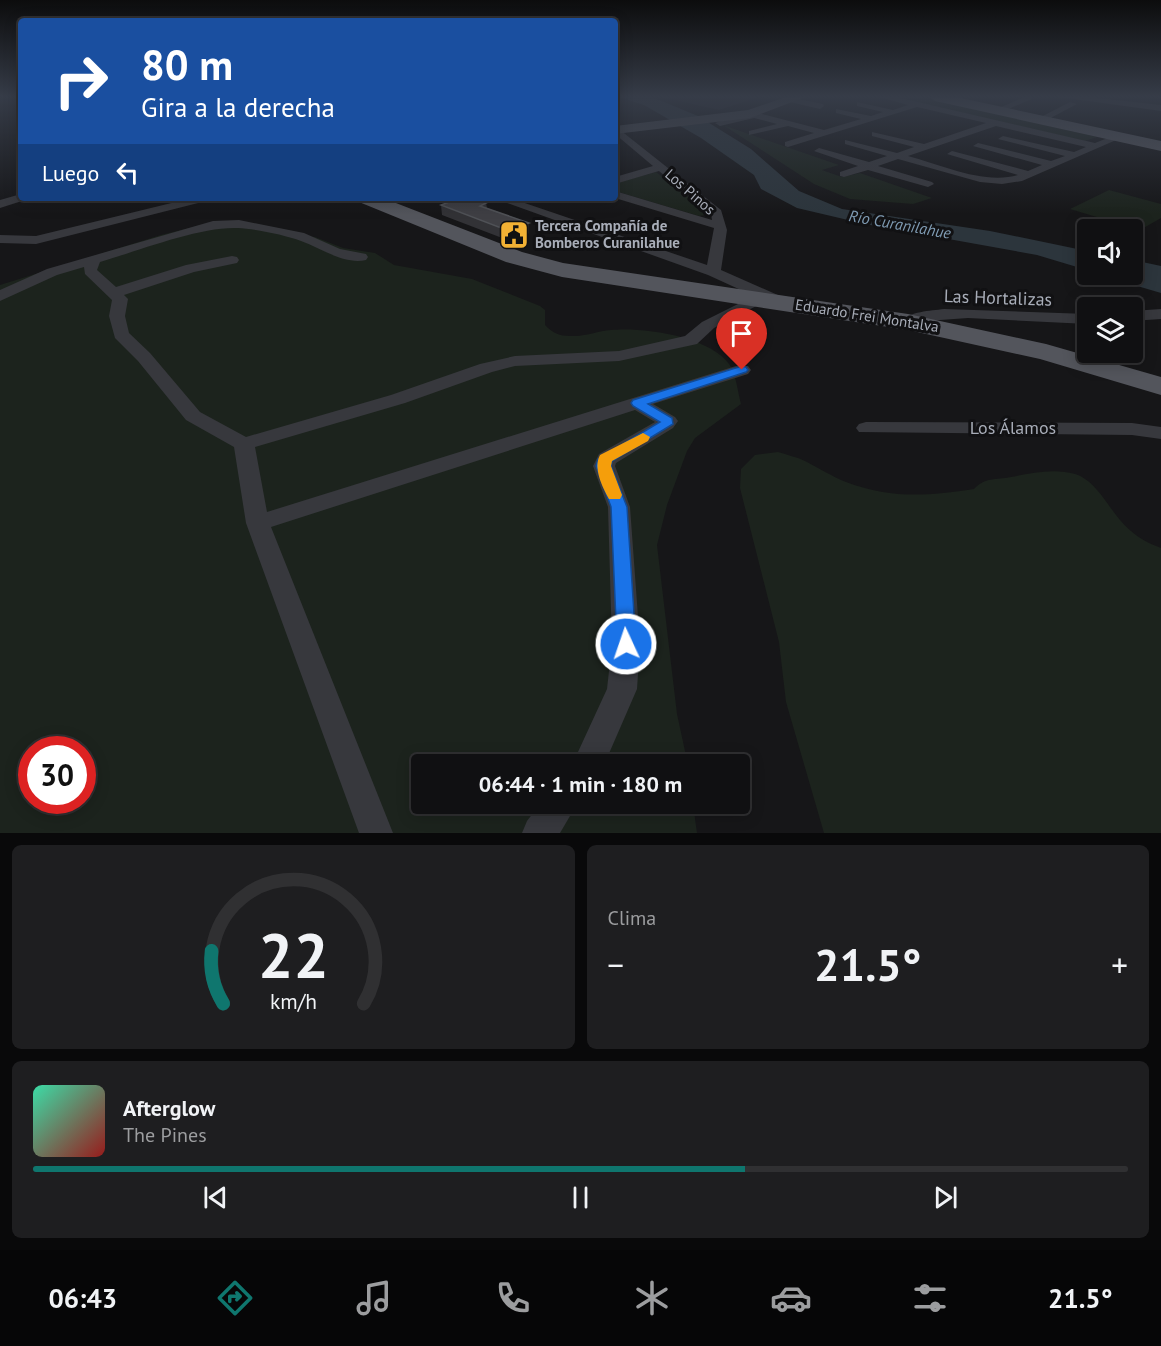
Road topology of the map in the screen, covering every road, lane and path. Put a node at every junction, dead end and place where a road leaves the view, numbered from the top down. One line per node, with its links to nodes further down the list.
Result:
1 (622, 136): 22 (street, Los Pinos)
2 (818, 136): 12 (street)
3 (882, 136): 16 (street)
4 (936, 136): 10 (street)
5 (956, 136): 10 (street)
6 (1060, 136): 14 (street)
7 (1113, 136): 8 (main road)
8 (1118, 137): 14 (street); 15 (main road)
9 (1001, 138): 19 (street)
10 (947, 139): 16 (street)
11 (848, 142): 20 (street)
12 (788, 144)
13 (978, 146): 21 (street)
14 (1095, 146): 19 (street)
15 (1161, 146)
16 (924, 147): 20 (street)
17 (819, 151): 23 (street)
18 (951, 154): 25 (street)
19 (1075, 155): 21 (street)
20 (897, 156): 23 (street); 25 (street)
21 (1053, 165): 25 (street)
22 (660, 166): 26 (street); 34 (street, Los Pinos)
23 (869, 166): 24 (street); 27 (street)
24 (843, 174)
25 (1027, 174)
26 (618, 180)
27 (928, 184)
28 (618, 195): 34 (street)
29 (18, 199): 33 (street)
30 (194, 201): 35 (street)
31 (375, 201): 40 (main road, Eduardo Frei Montalva)
32 (508, 201): 39 (street)
33 (0, 204)
34 (720, 226): 39 (street, Los Pinos)
35 (1, 239)
36 (361, 257): 37 (street)
37 (94, 259): 41 (street); 42 (street)
38 (232, 260): 41 (street)
39 (714, 272): 40 (street); 43 (street)
40 (676, 289): 43 (main road, Eduardo Frei Montalva)
41 (114, 293): 53 (street)
42 (0, 296)
43 (771, 301): 47 (main road, Eduardo Frei Montalva); 53 (street)
44 (1161, 314): 45 (street)
45 (1143, 315)
46 (1077, 320): 47 (street, Las Hortalizas)
47 (908, 322): 49 (main road, Eduardo Frei Montalva)
48 (742, 370): 50 (street)
49 (1161, 386)
50 (638, 403): 54 (street); 55 (street)
51 (866, 428): 52 (street, Los Álamos)
52 (1161, 433)
53 (243, 444): 54 (street)
54 (258, 523): 57 (street)
55 (593, 754)
56 (553, 814): 58 (street)
57 (376, 833)
58 (539, 833)

